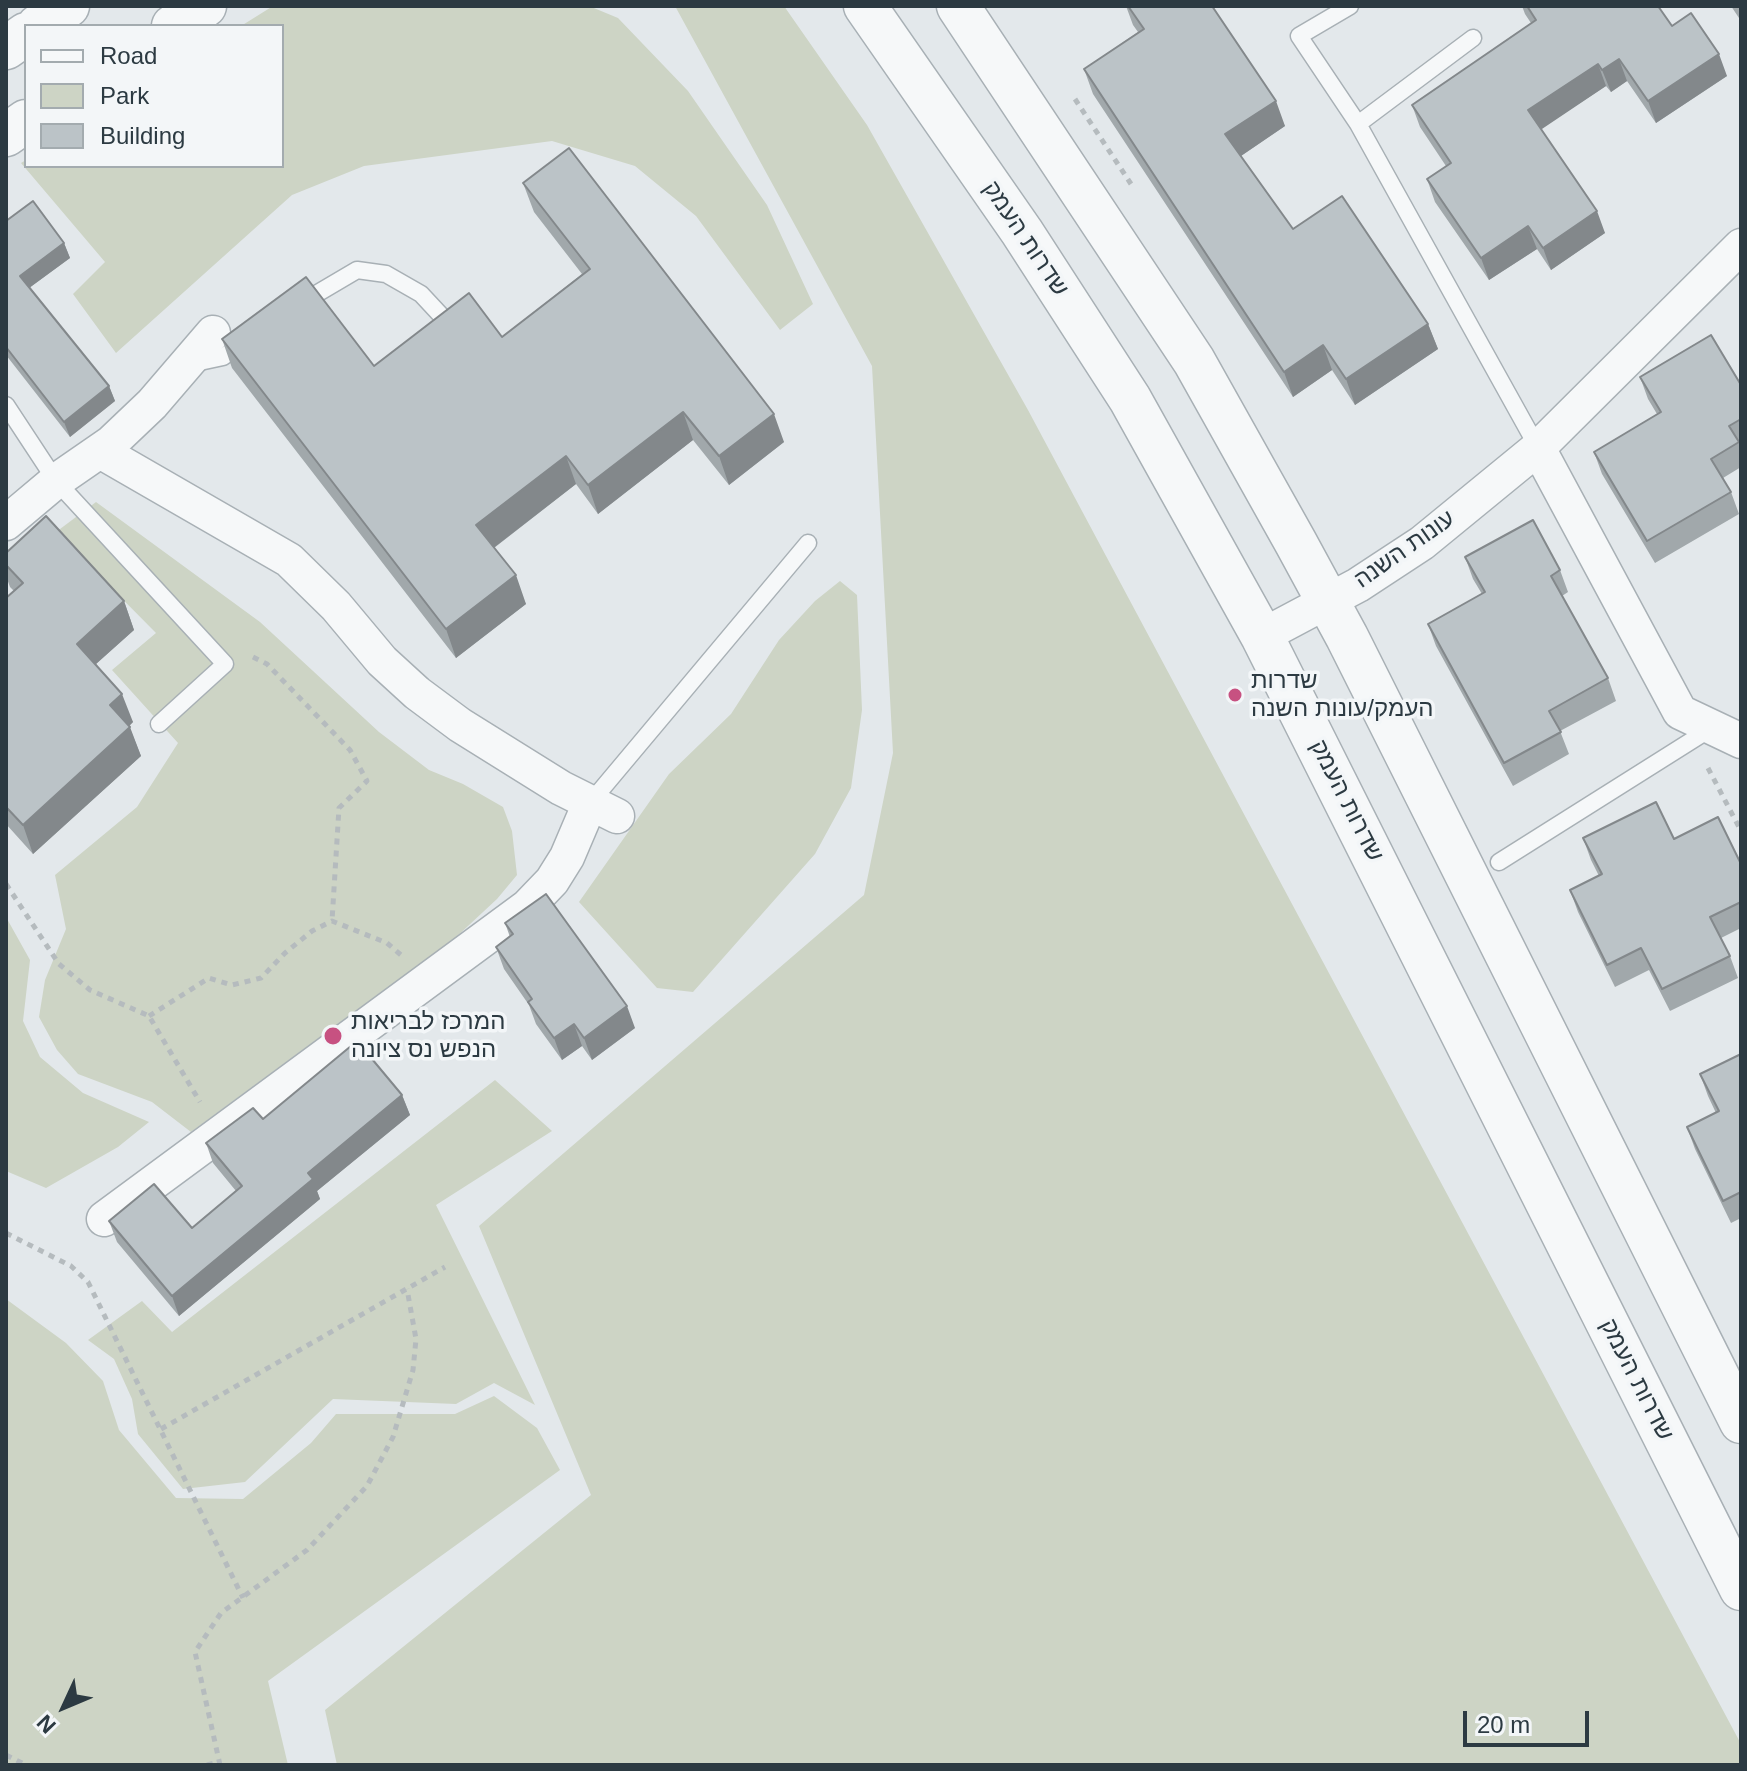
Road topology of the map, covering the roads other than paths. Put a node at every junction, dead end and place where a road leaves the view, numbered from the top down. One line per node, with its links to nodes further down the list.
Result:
1 (68, 6): 6 (street)
2 (205, 6): 7 (street)
3 (865, 6): 27 (street, שדרות העמק)
4 (958, 6): 26 (street)
5 (1350, 6): 12 (lane)
6 (41, 24)
7 (176, 24)
8 (24, 35): 10 (street)
9 (1473, 38): 12 (lane)
10 (6, 48)
11 (24, 122): 13 (street)
12 (1358, 124): 21 (lane)
13 (6, 135)
14 (1738, 257): 21 (street, עונות השנה)
15 (284, 315): 16 (lane)
16 (448, 323)
17 (259, 332): 19 (lane)
18 (213, 333): 19 (street)
19 (185, 365): 22 (street)
20 (6, 405): 23 (lane)
21 (1538, 448): 26 (street, עונות השנה); 29 (street)
22 (100, 451): 23 (street); 31 (street)
23 (56, 481): 24 (street); 28 (lane)
24 (6, 523)
25 (808, 543): 31 (lane)
26 (1328, 601): 27 (street, עונות השנה); 34 (street)
27 (1262, 636): 35 (street, שדרות העמק)
28 (159, 724)
29 (1701, 734): 30 (street); 32 (lane)
30 (1741, 741)
31 (603, 810): 33 (street)
32 (1499, 862)
33 (104, 1219)
34 (1741, 1422)
35 (1741, 1589)

